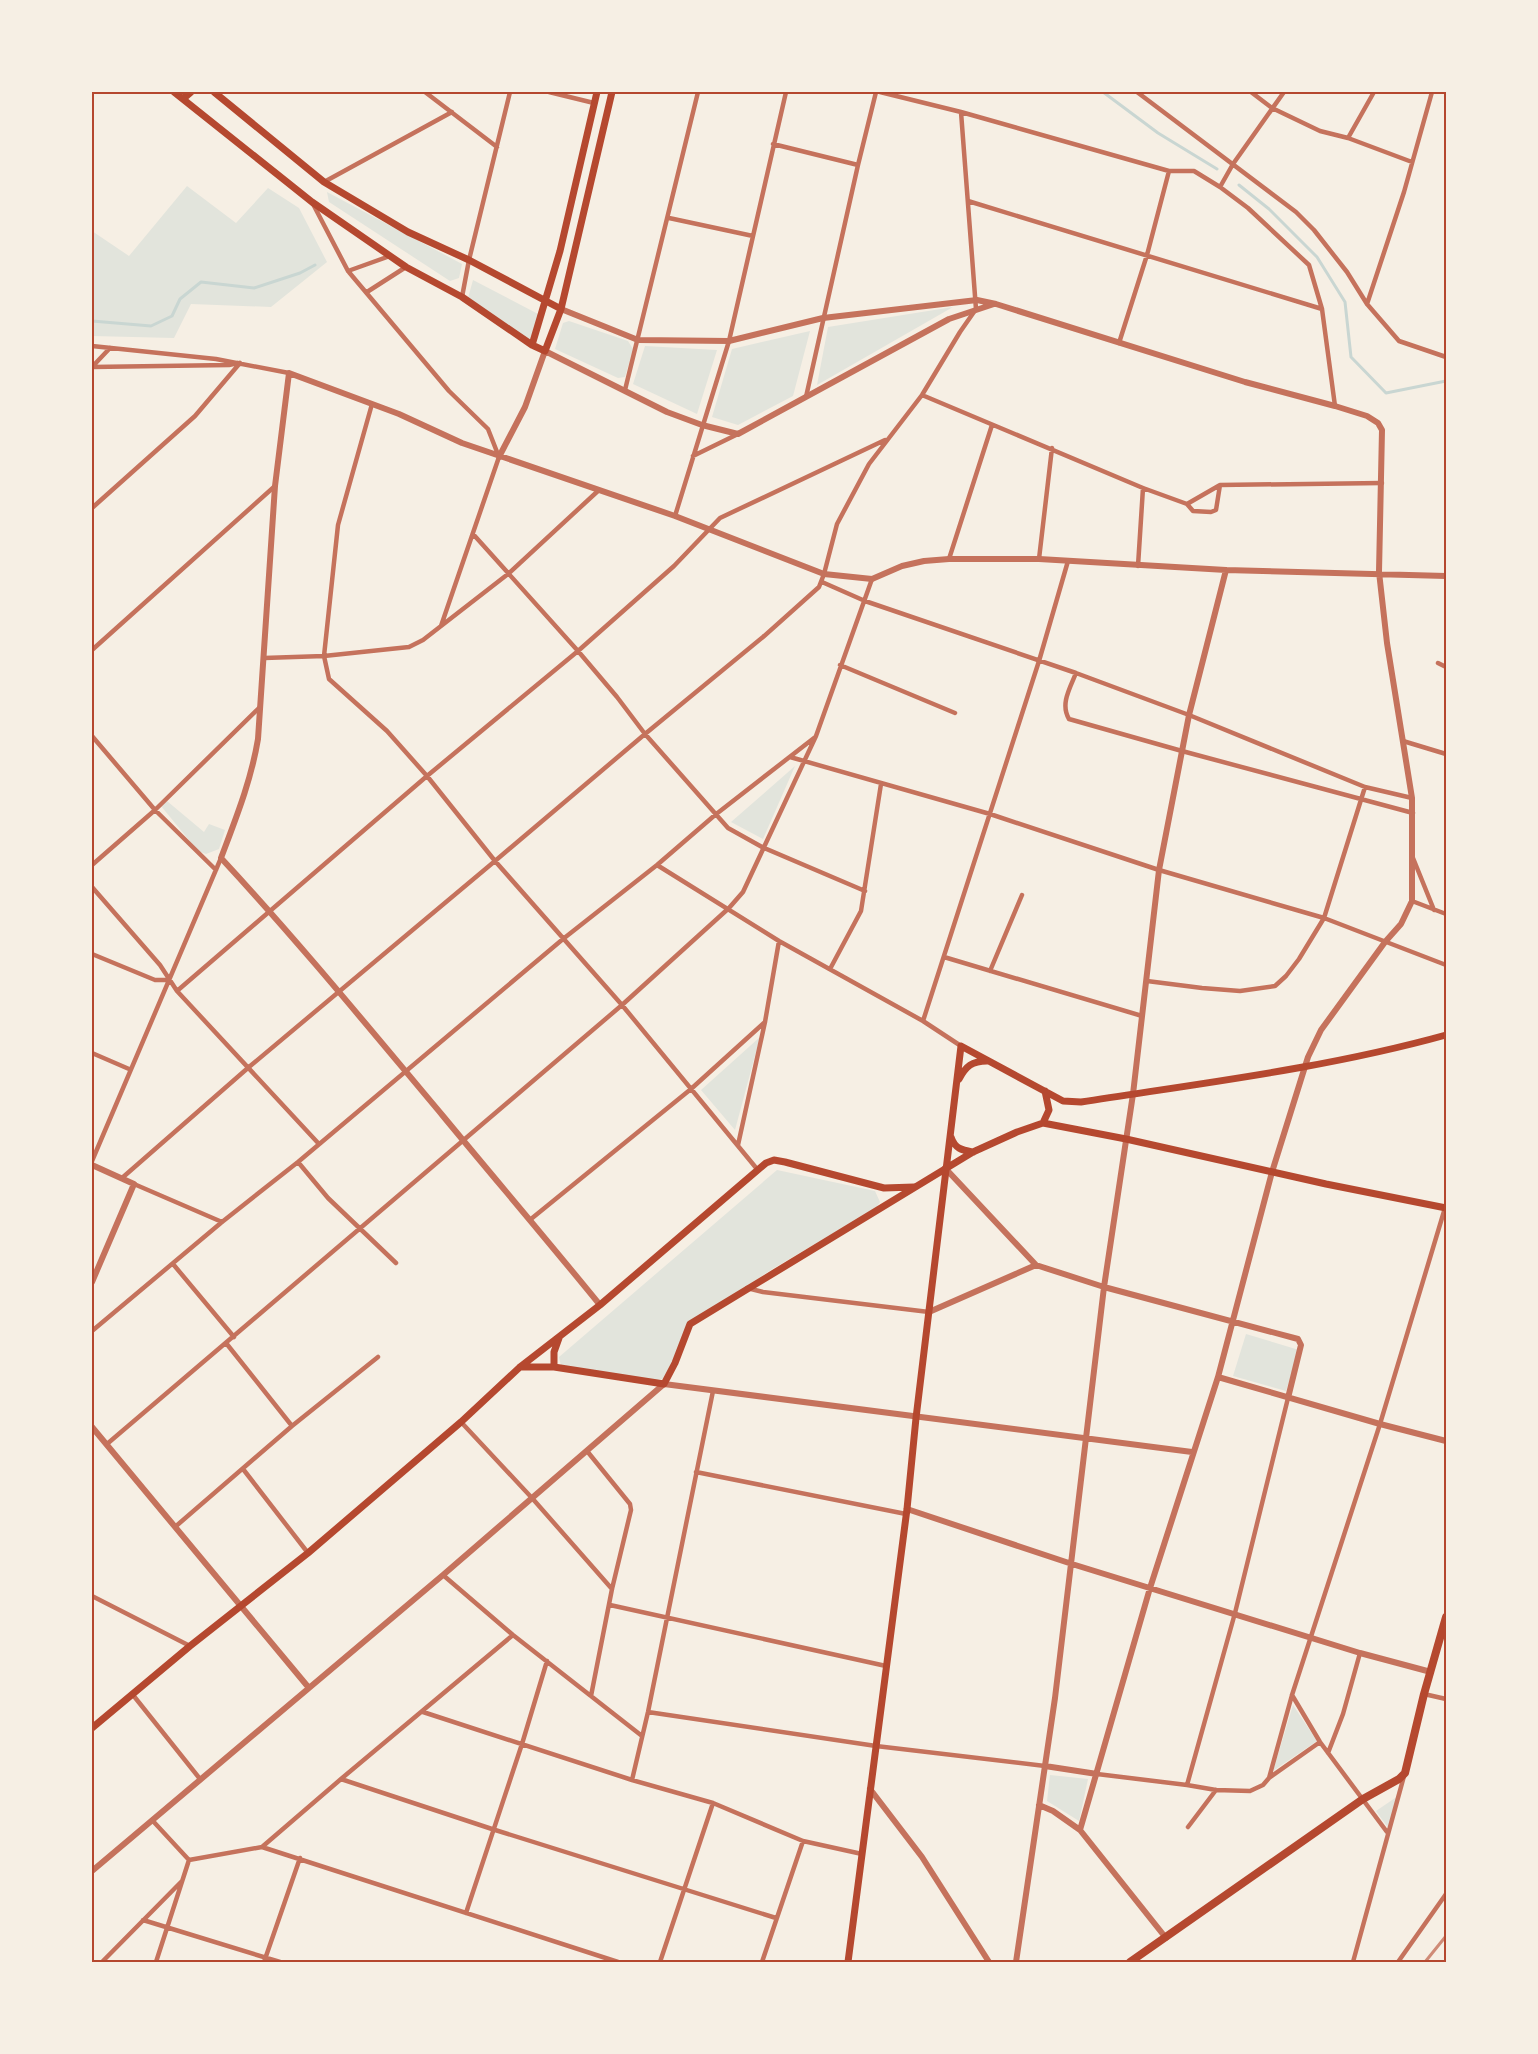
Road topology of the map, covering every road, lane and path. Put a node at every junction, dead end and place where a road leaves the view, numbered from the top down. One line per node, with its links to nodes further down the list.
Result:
1 (174, 92): 17 (main road)
2 (191, 92): 17 (main road)
3 (214, 92): 29 (main road)
4 (425, 92): 20 (street)
5 (510, 92): 24 (street)
6 (549, 92): 18 (street)
7 (597, 92): 18 (main road)
8 (612, 92): 46 (main road)
9 (698, 92): 33 (street)
10 (786, 92): 23 (street)
11 (878, 92): 21 (street); 27 (street)
12 (1137, 92): 26 (street)
13 (1251, 92): 19 (street)
14 (1284, 92): 19 (street)
15 (1374, 92): 22 (street)
16 (1432, 92): 25 (street)
17 (184, 98): 32 (main road)
18 (594, 103): 43 (main road)
19 (1272, 108): 22 (street); 26 (street)
20 (452, 112): 24 (street); 29 (street)
21 (961, 112): 28 (street); 31 (street)
22 (1348, 138): 25 (street)
23 (773, 144): 27 (street); 34 (street)
24 (497, 147): 37 (street)
25 (1412, 162): 45 (street)
26 (1233, 164): 30 (street); 45 (street)
27 (858, 165): 49 (street)
28 (1169, 171): 30 (street); 35 (street)
29 (324, 182): 37 (main road)
30 (1220, 187): 48 (street)
31 (968, 201): 35 (street); 42 (street)
32 (312, 202): 36 (main road); 39 (street)
33 (669, 218): 34 (street); 50 (street)
34 (753, 236): 51 (street)
35 (1147, 255): 48 (street); 52 (street)
36 (390, 256): 38 (main road); 39 (street)
37 (469, 260): 41 (street); 43 (main road)
38 (406, 267): 40 (street); 41 (main road)
39 (348, 271): 40 (street)
40 (367, 292): 72 (street)
41 (462, 297): 53 (main road)
42 (977, 300): 44 (street); 47 (street); 49 (street)
43 (546, 301): 46 (main road); 53 (main road)
44 (996, 304): 47 (street); 52 (street)
45 (1366, 304): 57 (street)
46 (561, 309): 50 (street); 56 (main road)
47 (976, 309): 62 (street); 63 (street)
48 (1322, 309): 65 (street)
49 (823, 318): 51 (street); 63 (street)
50 (638, 340): 51 (street); 61 (street)
51 (729, 340): 66 (street)
52 (1119, 343): 65 (street)
53 (532, 345): 56 (main road)
54 (92, 346): 55 (street)
55 (110, 348): 58 (street); 59 (street)
56 (545, 351): 61 (street); 72 (street)
57 (1446, 357)
58 (240, 363): 59 (street); 60 (street); 79 (street)
59 (92, 367)
60 (289, 373): 64 (street); 75 (street)
61 (626, 390): 66 (street)
62 (922, 394): 67 (street); 69 (street)
63 (805, 399): 68 (street)
64 (372, 404): 72 (street); 98 (street)
65 (1335, 406): 73 (street)
66 (702, 425): 68 (street); 71 (street)
67 (992, 425): 70 (street); 83 (street)
68 (738, 434): 71 (street)
69 (886, 440): 81 (street); 90 (street)
70 (1052, 448): 76 (street); 84 (street)
71 (693, 456): 80 (street)
72 (499, 457): 77 (street); 82 (street)
73 (1382, 483): 74 (street); 88 (street)
74 (1220, 485): 78 (street); 78 (street)
75 (275, 486): 96 (street); 99 (street)
76 (1143, 488): 78 (street); 86 (street)
77 (600, 490): 80 (street); 89 (street)
78 (1187, 504)
79 (92, 508)
80 (675, 516): 81 (street)
81 (710, 530): 90 (street); 97 (street)
82 (473, 534): 89 (street); 95 (street)
83 (949, 559): 84 (street); 92 (street)
84 (1039, 559): 85 (street)
85 (1068, 561): 86 (street); 100 (street)
86 (1138, 566): 87 (street)
87 (1226, 570): 88 (street); 107 (street)
88 (1379, 573): 91 (street); 111 (street)
89 (508, 574): 95 (street); 97 (street)
90 (825, 574): 92 (street); 93 (street)
91 (1446, 576)
92 (872, 579): 94 (street)
93 (822, 582): 94 (street); 108 (street)
94 (865, 601): 100 (street); 102 (street)
95 (441, 626): 98 (street)
96 (92, 650)
97 (578, 651): 108 (street); 116 (street)
98 (324, 656): 99 (street); 116 (street)
99 (264, 658): 105 (street)
100 (1039, 661): 104 (street); 123 (street)
101 (1438, 663): 103 (street)
102 (840, 665): 106 (street); 110 (street)
103 (1446, 667)
104 (1076, 673): 107 (street); 112 (street)
105 (260, 707): 121 (street); 126 (street)
106 (955, 713)
107 (1189, 715): 112 (street); 118 (street)
108 (645, 734): 124 (street); 128 (street)
109 (92, 736): 121 (street)
110 (816, 736): 114 (street); 115 (street)
111 (1403, 741): 113 (street); 119 (street)
112 (1182, 752): 120 (street); 132 (street)
113 (1446, 754)
114 (790, 757): 115 (street); 124 (street)
115 (804, 761): 117 (street); 125 (street)
116 (427, 776): 128 (street); 139 (street)
117 (881, 784): 123 (street); 134 (street)
118 (1365, 787): 119 (street); 120 (street)
119 (1412, 798): 122 (street)
120 (1361, 800): 122 (street); 141 (street)
121 (155, 810): 129 (street); 131 (street)
122 (1413, 813): 127 (street)
123 (990, 814): 132 (street); 146 (street)
124 (715, 815): 125 (street); 130 (street)
125 (762, 847): 134 (street); 137 (street)
126 (221, 858): 131 (street); 139 (street)
127 (1413, 858): 136 (street); 138 (street)
128 (495, 861): 142 (street); 153 (street)
129 (92, 865)
130 (657, 865): 137 (street); 142 (street)
131 (216, 870): 150 (street)
132 (1160, 870): 141 (street); 151 (street)
133 (92, 887): 150 (street)
134 (865, 891): 148 (street)
135 (1022, 895): 149 (street)
136 (1412, 901): 138 (street); 144 (street)
137 (729, 908): 143 (street); 154 (street)
138 (1434, 910): 140 (street)
139 (271, 912): 152 (street); 153 (street)
140 (1446, 914)
141 (1324, 918): 144 (street); 151 (street)
142 (563, 939): 154 (street); 165 (street)
143 (779, 941): 148 (street); 157 (street)
144 (1385, 942): 147 (street); 163 (street)
145 (92, 954): 150 (street)
146 (944, 957): 149 (street); 156 (street)
147 (1446, 965)
148 (830, 969): 156 (street)
149 (990, 971): 155 (street)
150 (168, 980): 152 (street); 164 (street)
151 (1147, 981): 155 (street)
152 (177, 991): 162 (street)
153 (339, 992): 162 (street); 165 (street)
154 (622, 1005): 167 (street); 173 (street)
155 (1142, 1016): 169 (street)
156 (923, 1021): 159 (street)
157 (765, 1022): 167 (street); 175 (street)
158 (1446, 1035): 163 (main road)
159 (962, 1046): 161 (main road); 166 (main road)
160 (92, 1053): 164 (street)
161 (990, 1060): 166 (main road); 168 (main road)
162 (249, 1066): 174 (street); 182 (street)
163 (1305, 1067): 169 (main road); 181 (street)
164 (129, 1070): 178 (street)
165 (406, 1071): 173 (street); 174 (street)
166 (957, 1082): 171 (main road)
167 (691, 1089): 175 (street); 188 (street)
168 (1046, 1091): 169 (main road); 170 (main road)
169 (1133, 1094): 172 (street)
170 (1043, 1123): 172 (main road); 176 (main road)
171 (950, 1135): 176 (main road); 179 (main road)
172 (1126, 1139): 181 (main road); 195 (street)
173 (462, 1140): 188 (street); 190 (street)
174 (319, 1144): 177 (street)
175 (738, 1145): 180 (street)
176 (973, 1152): 179 (main road)
177 (298, 1162): 189 (street); 190 (street)
178 (92, 1163): 182 (street)
179 (945, 1168): 184 (main road); 193 (street); 198 (main road)
180 (757, 1169): 185 (main road); 197 (main road)
181 (1272, 1172): 186 (main road); 199 (street)
182 (122, 1178): 183 (street)
183 (134, 1184): 189 (street); 194 (street)
184 (914, 1187): 185 (main road); 187 (main road)
185 (884, 1188): 187 (main road)
186 (1446, 1207): 213 (street)
187 (882, 1208): 196 (main road)
188 (531, 1220): 197 (street)
189 (222, 1222): 192 (street)
190 (360, 1230): 191 (street); 202 (street)
191 (396, 1263)
192 (173, 1264): 200 (street); 202 (street)
193 (1036, 1265): 195 (street); 198 (street)
194 (92, 1282)
195 (1104, 1287): 199 (street); 216 (street)
196 (747, 1288): 198 (street); 208 (main road)
197 (600, 1305): 201 (main road)
198 (929, 1312): 211 (main road)
199 (1232, 1321): 207 (street); 210 (street)
200 (92, 1331)
201 (560, 1335): 205 (main road); 206 (main road)
202 (234, 1337): 203 (street)
203 (226, 1343): 214 (street); 218 (street)
204 (378, 1357): 214 (street)
205 (520, 1367): 206 (main road); 212 (main road)
206 (554, 1367): 208 (main road)
207 (1218, 1377): 210 (street); 220 (street)
208 (664, 1384): 209 (street); 219 (street)
209 (713, 1391): 211 (street); 222 (street)
210 (1288, 1398): 213 (street); 234 (street)
211 (916, 1418): 216 (street); 224 (main road)
212 (461, 1422): 223 (street); 226 (main road)
213 (1380, 1424): 217 (street); 238 (street)
214 (292, 1426): 221 (street)
215 (92, 1427): 218 (street)
216 (1087, 1438): 220 (street); 227 (street)
217 (1446, 1441)
218 (107, 1444): 225 (street)
219 (587, 1451): 223 (street); 230 (street)
220 (1192, 1452): 229 (street)
221 (243, 1468): 225 (street); 226 (street)
222 (696, 1472): 224 (street); 236 (street)
223 (532, 1498): 228 (street); 230 (street)
224 (907, 1511): 227 (street); 242 (main road)
225 (175, 1527): 233 (street)
226 (308, 1553): 233 (main road)
227 (1072, 1564): 229 (street); 258 (street)
228 (443, 1575): 237 (street); 244 (street)
229 (1150, 1588): 234 (street); 260 (street)
230 (612, 1589): 232 (street)
231 (92, 1596): 239 (street)
232 (610, 1605): 236 (street); 248 (street)
233 (240, 1606): 239 (main road); 244 (street)
234 (1235, 1613): 238 (street); 265 (street)
235 (1446, 1617): 243 (main road)
236 (666, 1618): 242 (street); 251 (street)
237 (513, 1635): 241 (street); 250 (street)
238 (1310, 1636): 240 (street); 247 (street)
239 (190, 1646): 246 (main road)
240 (1360, 1653): 243 (street); 257 (street)
241 (547, 1661): 248 (street); 255 (street)
242 (886, 1666): 256 (main road)
243 (1431, 1672): 245 (main road)
244 (309, 1688): 262 (street)
245 (1424, 1694): 249 (street); 259 (main road)
246 (133, 1695): 252 (main road); 262 (street)
247 (1292, 1695): 254 (street); 261 (street)
248 (591, 1696): 253 (street)
249 (1446, 1699)
250 (423, 1712): 255 (street); 263 (street)
251 (648, 1712): 253 (street); 256 (street)
252 (92, 1728)
253 (642, 1736): 264 (street)
254 (1320, 1742): 257 (street); 261 (street)
255 (522, 1744): 264 (street); 273 (street)
256 (876, 1746): 258 (street); 266 (main road)
257 (1328, 1753): 268 (street)
258 (1045, 1766): 260 (street); 270 (street)
259 (1405, 1773): 268 (main road); 275 (street)
260 (1097, 1774): 265 (street); 274 (street)
261 (1269, 1778): 267 (street)
262 (200, 1779): 271 (street)
263 (341, 1779): 273 (street); 277 (street)
264 (632, 1780): 269 (street)
265 (1187, 1785): 267 (street)
266 (870, 1789): 278 (main road); 291 (street)
267 (1216, 1790): 272 (street)
268 (1363, 1799): 275 (street); 289 (main road)
269 (712, 1803): 276 (street); 283 (street)
270 (1039, 1805): 274 (street); 299 (street)
271 (152, 1820): 280 (street); 281 (street)
272 (1188, 1827)
273 (492, 1829): 283 (street); 285 (street)
274 (1080, 1830): 289 (street)
275 (1387, 1832): 301 (street)
276 (802, 1841): 278 (street); 286 (street)
277 (262, 1847): 279 (street); 280 (street)
278 (862, 1854): 298 (main road)
279 (300, 1858): 285 (street); 290 (street)
280 (189, 1860): 282 (street)
281 (92, 1871)
282 (182, 1881): 287 (street); 288 (street)
283 (684, 1889): 286 (street); 296 (street)
284 (1446, 1894): 302 (street)
285 (466, 1913): 295 (street)
286 (776, 1918): 297 (street)
287 (143, 1920): 288 (street); 292 (street)
288 (168, 1928): 290 (street); 293 (street)
289 (1166, 1938): 300 (main road)
290 (265, 1960): 294 (street)
291 (986, 1961)
292 (102, 1962)
293 (156, 1962)
294 (280, 1962)
295 (618, 1962)
296 (660, 1962)
297 (762, 1962)
298 (848, 1962)
299 (1016, 1962)
300 (1130, 1962)
301 (1353, 1962)
302 (1398, 1962)

